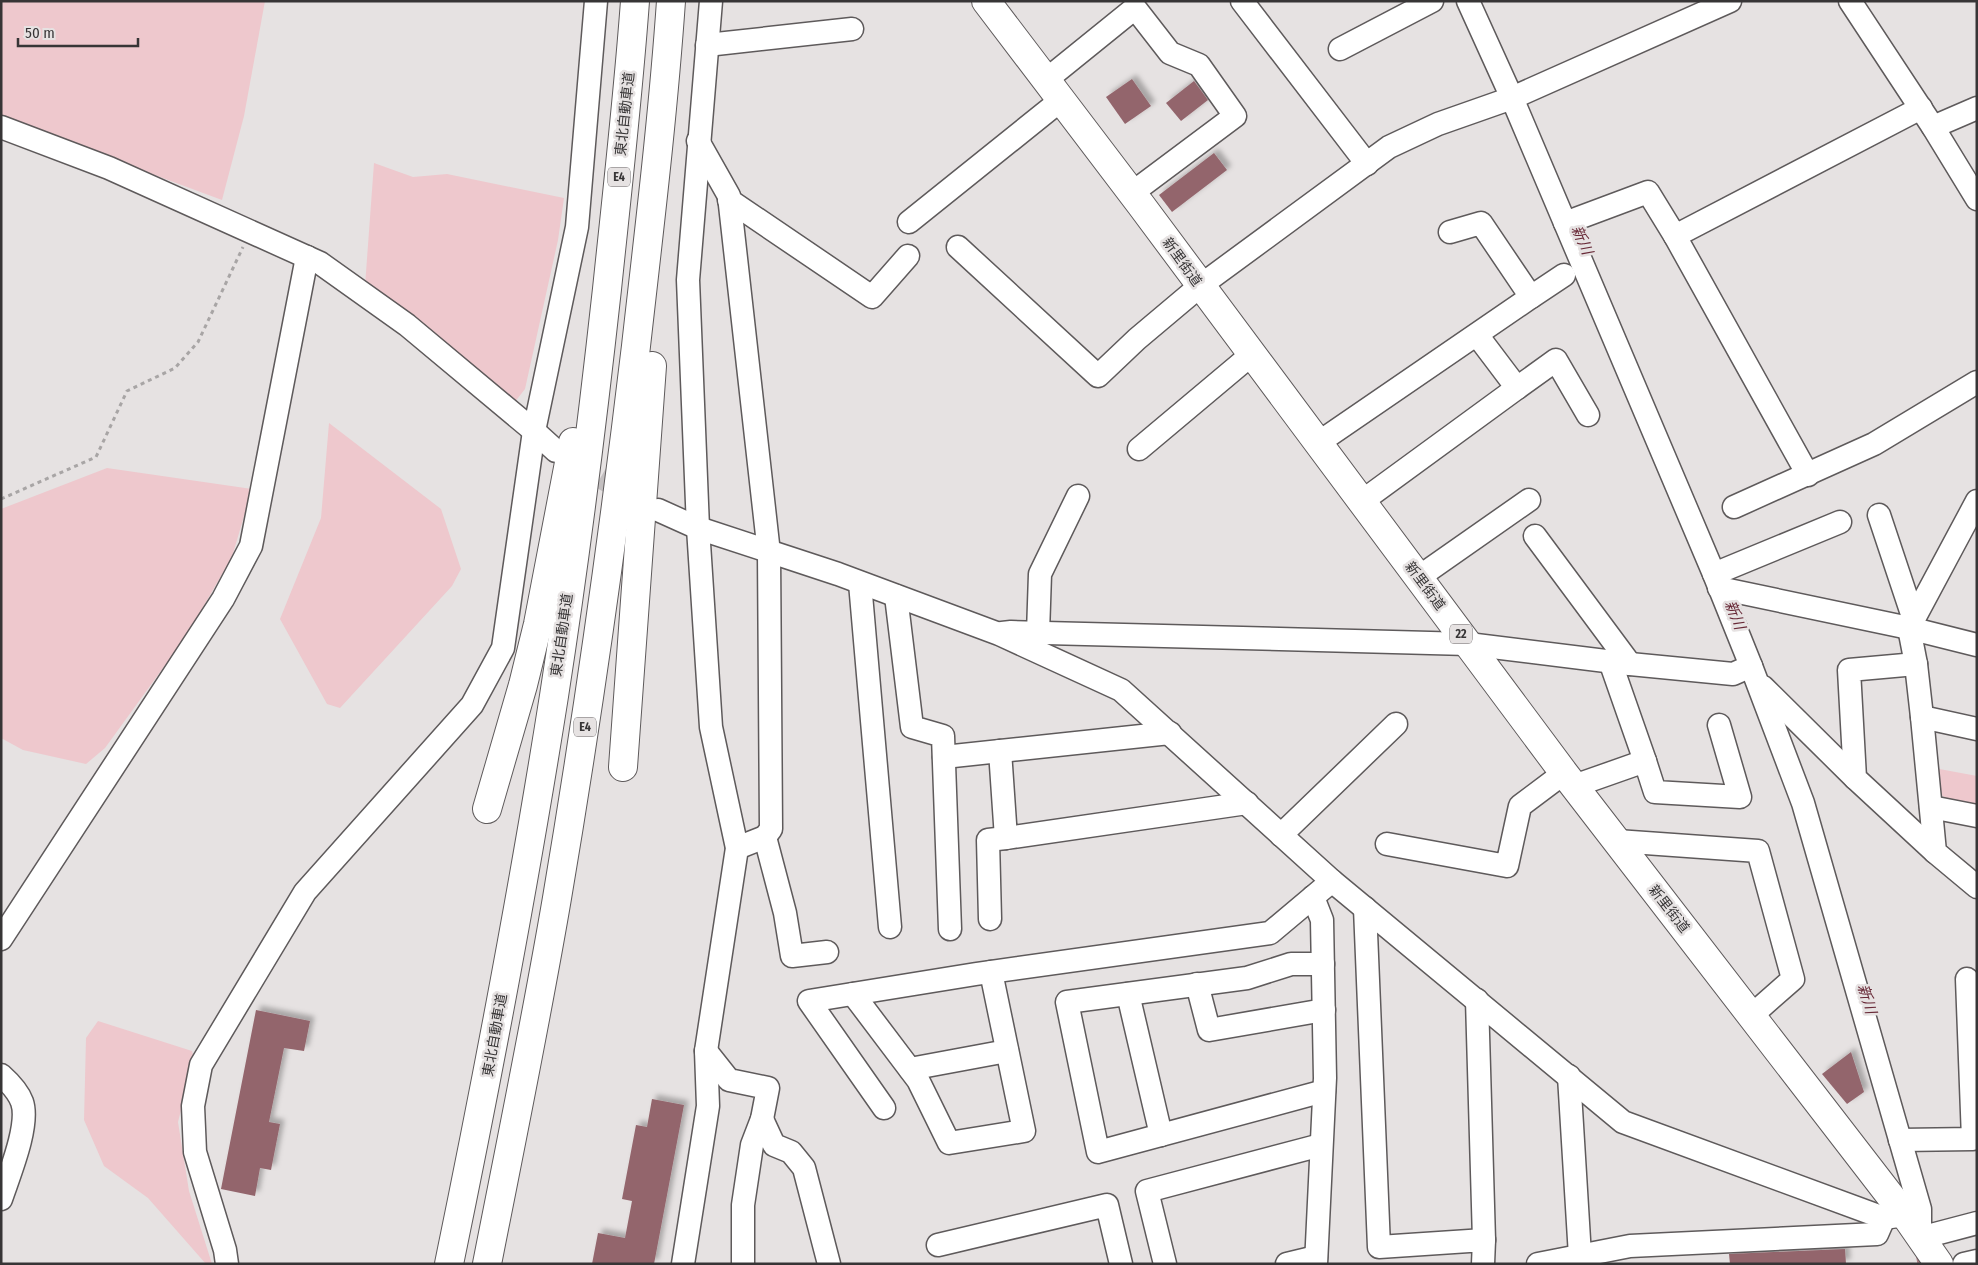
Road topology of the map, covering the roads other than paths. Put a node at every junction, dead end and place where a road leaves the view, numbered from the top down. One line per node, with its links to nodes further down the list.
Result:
1 (596, 1): 42 (street)
2 (635, 1): 37 (main road, 東北自動車道 / E4)
3 (671, 1): 22 (main road, E4)
4 (711, 1): 12 (street)
5 (986, 1): 14 (main road, 新里街道 / 22)
6 (1242, 1): 21 (street)
7 (1432, 1): 13 (street)
8 (1468, 1): 15 (street)
9 (1730, 1): 15 (street)
10 (1850, 1): 16 (street)
11 (852, 29): 12 (street)
12 (707, 45): 20 (street)
13 (1340, 49)
14 (1054, 90): 23 (main road, 新里街道 / 22); 23 (street); 26 (street)
15 (1504, 102): 21 (street); 27 (street)
16 (1921, 108): 18 (street); 29 (street)
17 (1977, 108): 18 (street)
18 (1933, 126): 24 (street)
19 (1, 127): 32 (street)
20 (698, 141): 25 (street); 55 (street)
21 (1367, 164): 34 (street)
22 (655, 187): 78 (main road); 134 (main road, E4)
23 (1132, 193): 34 (main road, 新里街道 / 22)
24 (1977, 198)
25 (729, 200): 31 (street); 57 (street)
26 (909, 222)
27 (1565, 223): 29 (street); 59 (street)
28 (1450, 232): 35 (street)
29 (1675, 236): 46 (street)
30 (958, 247): 34 (street)
31 (908, 256)
32 (307, 257): 42 (street); 99 (street)
33 (1564, 275): 35 (street)
34 (1200, 286): 38 (main road, 新里街道 / 22)
35 (1531, 298): 36 (street)
36 (1477, 335): 40 (street); 43 (street)
37 (600, 352): 83 (main road); 133 (main road, 東北自動車道 / E4)
38 (1252, 355): 43 (main road, 新里街道 / 22); 44 (street)
39 (1977, 382): 46 (street)
40 (1517, 388): 41 (street); 49 (street)
41 (1588, 415)
42 (534, 431): 45 (street); 132 (street)
43 (1318, 443): 49 (main road, 新里街道 / 22)
44 (1139, 449)
45 (556, 451)
46 (1808, 474): 51 (street)
47 (1078, 496): 63 (street)
48 (1530, 500): 58 (street)
49 (1361, 502): 58 (main road, 新里街道 / 22)
50 (1977, 502): 62 (street)
51 (1734, 507)
52 (658, 510): 55 (street)
53 (1879, 516): 62 (street)
54 (1840, 522): 59 (street)
55 (698, 528): 57 (street); 90 (street)
56 (1535, 536): 67 (street)
57 (769, 553): 60 (street); 86 (street)
58 (1419, 577): 65 (main road, 新里街道 / 22)
59 (1716, 581): 62 (street); 69 (street)
60 (860, 583): 61 (street); 97 (street)
61 (896, 596): 64 (street); 76 (street)
62 (1912, 624): 66 (street); 68 (street)
63 (1038, 633): 64 (street); 65 (street)
64 (999, 634): 74 (street)
65 (1468, 644): 67 (street); 80 (main road, 新里街道 / 22)
66 (1977, 645)
67 (1620, 663): 69 (street); 77 (street)
68 (1916, 664): 70 (street); 79 (street)
69 (1747, 674): 79 (street); 120 (street)
70 (1922, 717): 73 (street); 82 (street)
71 (1396, 724): 85 (street)
72 (1718, 725): 77 (street)
73 (1977, 729)
74 (1170, 734): 75 (street); 81 (street)
75 (1000, 751): 76 (street); 87 (street)
76 (944, 757): 98 (street)
77 (1645, 761): 80 (street)
78 (623, 767)
79 (1855, 778): 91 (street)
80 (1569, 779): 88 (main road, 新里街道 / 22); 89 (street)
81 (1246, 803): 85 (street); 87 (street)
82 (1931, 807): 84 (street); 91 (street)
83 (487, 809)
84 (1977, 816)
85 (1282, 835): 92 (street)
86 (766, 837): 90 (street); 100 (street)
87 (1006, 838): 96 (street)
88 (1616, 841): 109 (main road, 新里街道 / 22); 109 (street)
89 (1386, 844)
90 (737, 848): 110 (street)
91 (1935, 852): 93 (street)
92 (1332, 881): 94 (street); 95 (street)
93 (1977, 887)
94 (1313, 897): 101 (street); 102 (street)
95 (1365, 908): 107 (street); 126 (street)
96 (990, 918)
97 (890, 927)
98 (950, 929)
99 (1, 939)
100 (827, 952)
101 (1323, 964): 104 (street); 108 (street)
102 (991, 972): 105 (street); 111 (street)
103 (1967, 979): 117 (street)
104 (1197, 984): 106 (street); 108 (street)
105 (852, 994): 112 (street); 116 (street)
106 (1128, 994): 119 (street); 119 (street)
107 (1477, 1000): 114 (street); 126 (street)
108 (1324, 1010): 115 (street)
109 (1751, 1016): 123 (main road, 新里街道 / 22)
110 (706, 1051): 118 (street); 135 (street)
111 (1007, 1051): 112 (street); 112 (street)
112 (910, 1069)
113 (1, 1075): 122 (street)
114 (1569, 1076): 123 (street); 129 (street)
115 (1324, 1090): 119 (street); 121 (street)
116 (884, 1108)
117 (1974, 1108): 120 (street)
118 (762, 1119): 136 (street); 137 (street)
119 (1161, 1135)
120 (1900, 1140): 125 (street)
121 (1321, 1144): 130 (street); 139 (street)
122 (1, 1199)
123 (1895, 1217): 125 (main road, 新里街道 / 22); 128 (street)
124 (1977, 1223): 125 (street)
125 (1920, 1238): 143 (main road, 新里街道 / 22)
126 (1484, 1240): 141 (street)
127 (938, 1245): 138 (street)
128 (1631, 1255): 129 (street)
129 (1580, 1256): 142 (street)
130 (1316, 1260): 140 (street)
131 (1977, 1261): 144 (street)
132 (227, 1264)
133 (449, 1264)
134 (487, 1264)
135 (683, 1264)
136 (743, 1264)
137 (829, 1264)
138 (1121, 1264)
139 (1165, 1264)
140 (1287, 1264)
141 (1483, 1264)
142 (1538, 1264)
143 (1939, 1264)
144 (1964, 1264)

